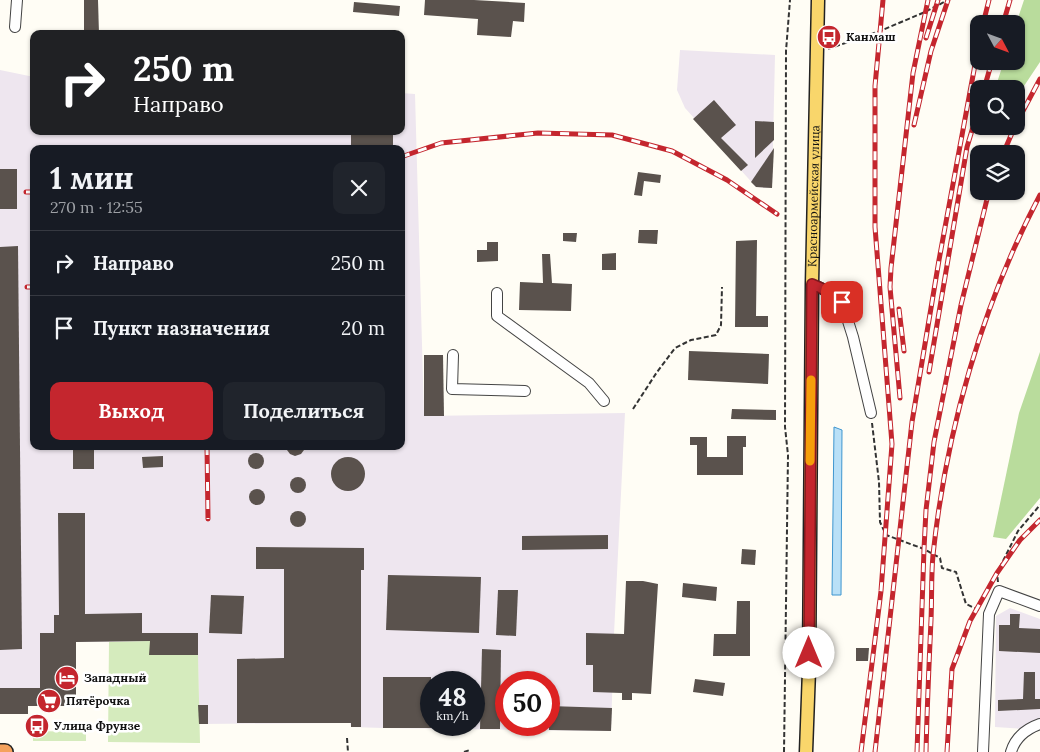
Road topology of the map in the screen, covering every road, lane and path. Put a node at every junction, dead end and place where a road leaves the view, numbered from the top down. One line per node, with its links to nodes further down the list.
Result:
1 (17, 0): 5 (street)
2 (790, 0): 26 (path)
3 (818, 0): 6 (main road, Красноармейская улица)
4 (948, 0): 6 (path)
5 (15, 27)
6 (817, 53): 7 (main road, Красноармейская улица)
7 (812, 284): 14 (street); 27 (main road, Красноармейская улица)
8 (722, 287): 13 (path)
9 (497, 293): 12 (street)
10 (453, 355): 11 (street)
11 (525, 391)
12 (604, 401)
13 (633, 409)
14 (871, 413): 18 (path)
15 (1040, 505): 16 (path)
16 (1000, 591): 17 (street); 18 (street)
17 (1040, 606)
18 (989, 614): 28 (street)
19 (1040, 724): 29 (street)
20 (347, 738): 24 (path)
21 (470, 750): 25 (path)
22 (0, 752): 23 (highway)
23 (5, 752)
24 (348, 752)
25 (464, 752)
26 (784, 752)
27 (806, 752)
28 (983, 752)
29 (1011, 752)

